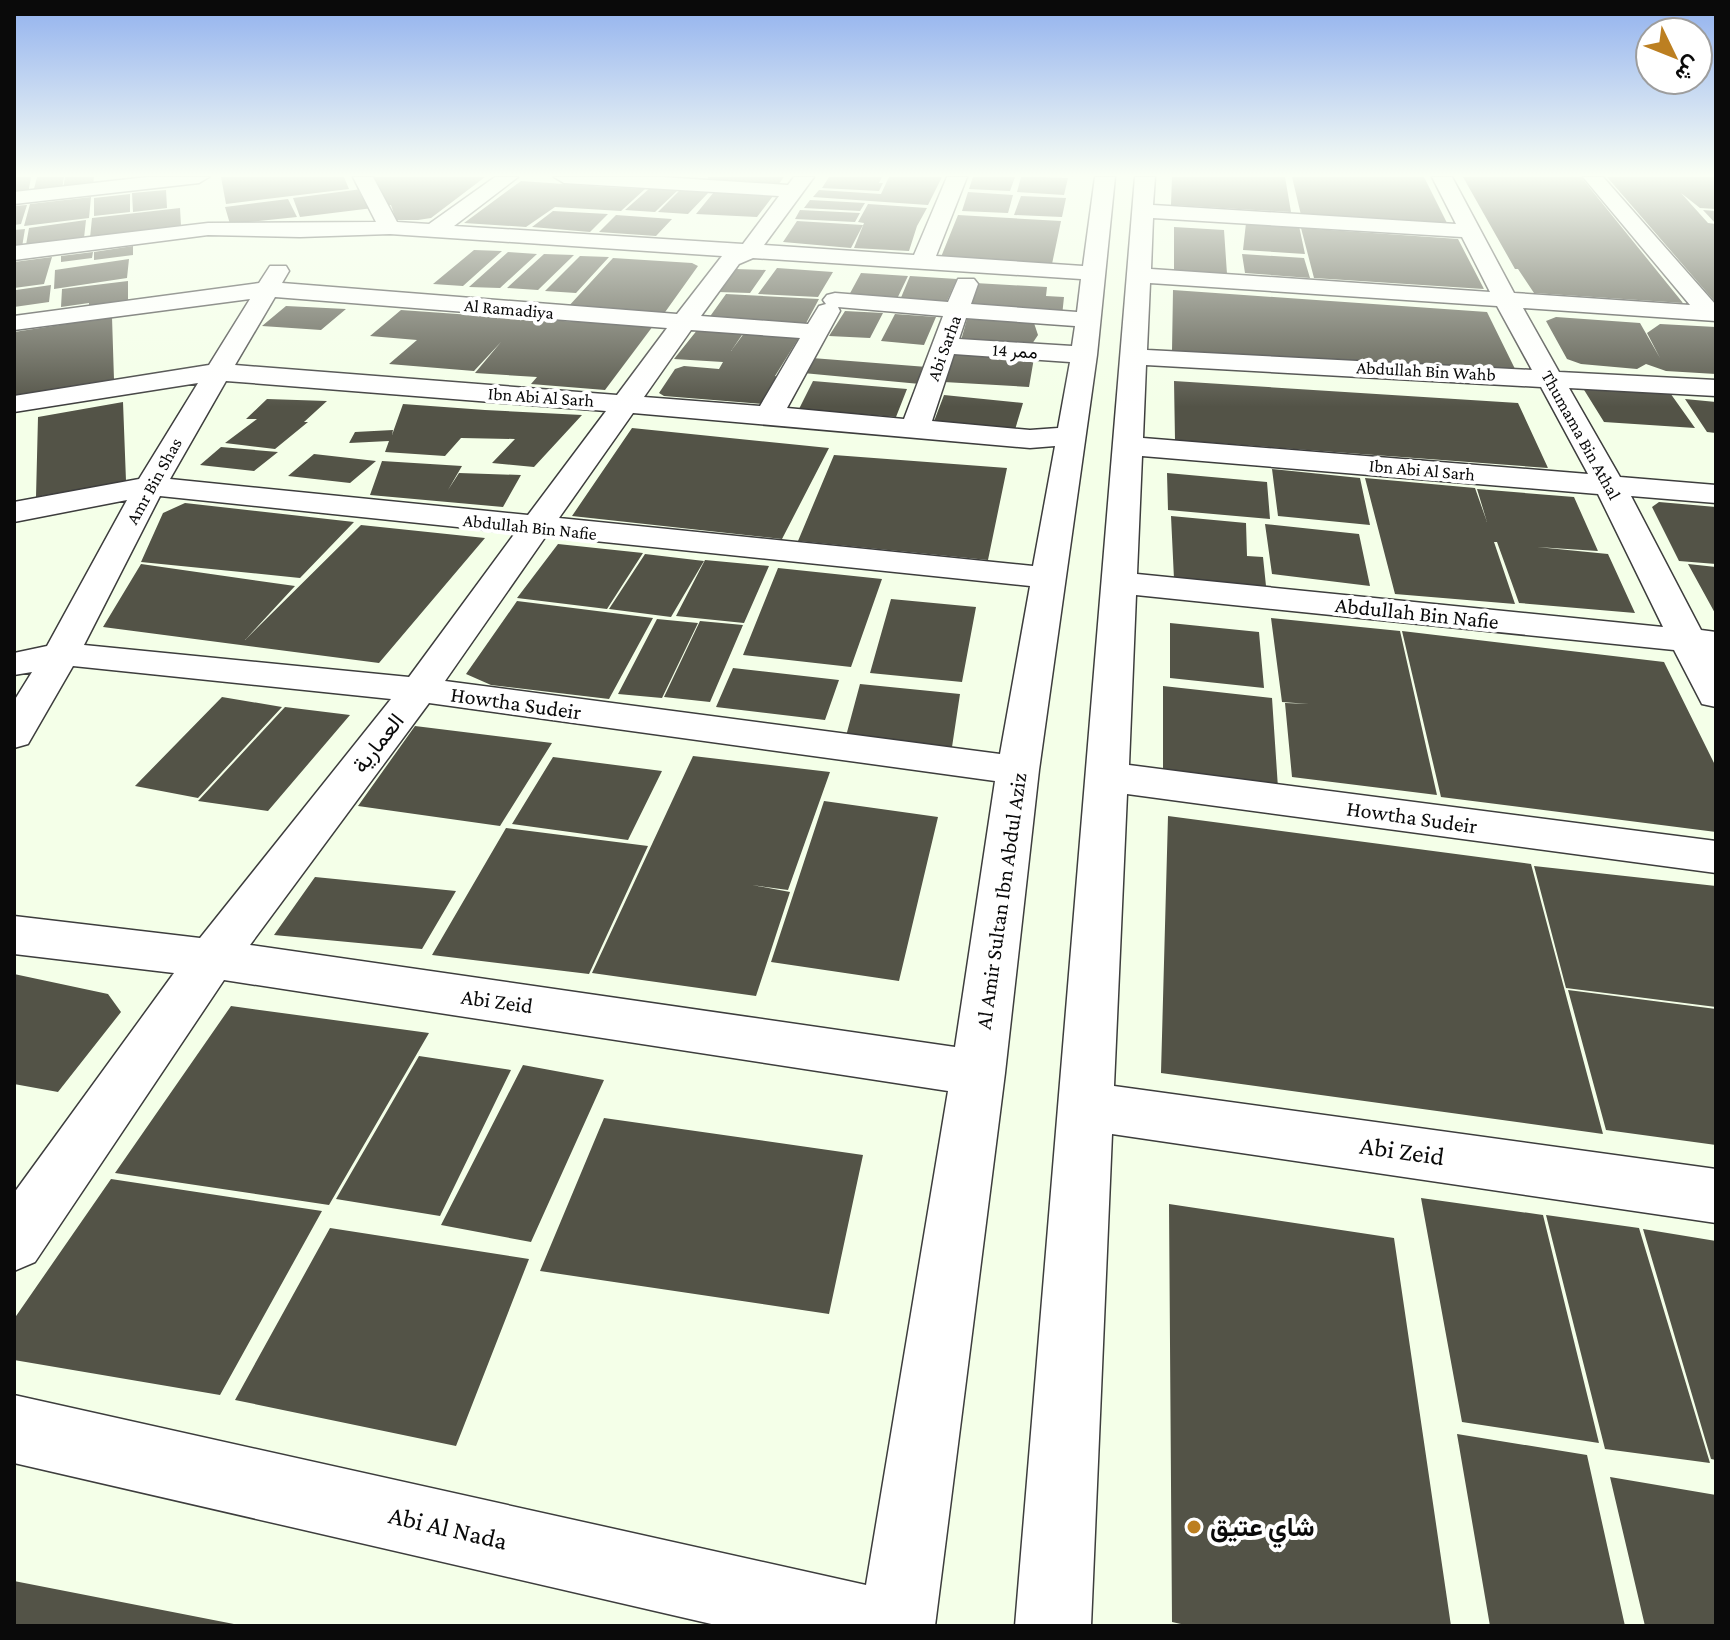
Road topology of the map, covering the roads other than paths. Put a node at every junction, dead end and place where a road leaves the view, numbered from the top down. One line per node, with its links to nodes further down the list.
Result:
1 (288, 254): 13 (street, Amr Bin Shas)
2 (744, 254): 19 (street, العمارية)
3 (771, 254): 9 (street)
4 (926, 254): 10 (street)
5 (1114, 254): 12 (street, Al Amir Sultan Ibn Abdul Aziz)
6 (1123, 254): 12 (street, Al Amir Sultan Ibn Abdul Aziz)
7 (1482, 254): 15 (street, Thumama Bin Athal)
8 (1661, 254): 17 (street)
9 (853, 259): 10 (street); 14 (street)
10 (922, 263): 11 (street)
11 (971, 266): 12 (street); 16 (street, Abi Sarha)
12 (1116, 274): 15 (street); 21 (street, Al Amir Sultan Ibn Abdul Aziz); 23 (street, Al Amir Sultan Ibn Abdul Aziz)
13 (268, 289): 18 (street, Al Ramadiya); 19 (street, Al Ramadiya); 24 (street, Amr Bin Shas)
14 (835, 300): 16 (street); 20 (street)
15 (1506, 300): 17 (street); 25 (street, Thumama Bin Athal)
16 (958, 309): 21 (street); 22 (street, Abi Sarha)
17 (1714, 314)
18 (14, 323)
19 (683, 323): 20 (street, Al Ramadiya); 28 (street, العمارية)
20 (814, 332): 29 (street)
21 (1085, 337): 22 (street, ممر 14); 31 (street, Al Amir Sultan Ibn Abdul Aziz)
22 (945, 346): 30 (street, Abi Sarha)
23 (1136, 357): 25 (street, Abdullah Bin Wahb); 32 (street, Al Amir Sultan Ibn Abdul Aziz)
24 (217, 372): 27 (street, Ibn Abi Al Sarh); 28 (street, Ibn Abi Al Sarh); 34 (street, Amr Bin Shas)
25 (1549, 377): 26 (street, Abdullah Bin Wahb); 33 (street, Thumama Bin Athal)
26 (1716, 388)
27 (14, 404)
28 (626, 404): 29 (street, Ibn Abi Al Sarh); 37 (street, العمارية)
29 (769, 415): 30 (street, Ibn Abi Al Sarh)
30 (915, 429): 31 (street, Ibn Abi Al Sarh)
31 (1069, 436): 38 (street, Al Amir Sultan Ibn Abdul Aziz)
32 (1129, 446): 33 (street, Ibn Abi Al Sarh); 39 (street, Al Amir Sultan Ibn Abdul Aziz)
33 (1609, 485): 35 (street, Ibn Abi Al Sarh); 40 (street, Thumama Bin Athal)
34 (150, 486): 36 (street, Abdullah Bin Nafie); 37 (street, Abdullah Bin Nafie); 41 (street, Amr Bin Shas)
35 (1716, 494)
36 (14, 512)
37 (538, 528): 38 (street, Abdullah Bin Nafie); 43 (street, العمارية)
38 (1048, 578): 46 (street, Al Amir Sultan Ibn Abdul Aziz)
39 (1118, 583): 40 (street, Abdullah Bin Nafie); 47 (street, Al Amir Sultan Ibn Abdul Aziz)
40 (1701, 641): 44 (street, Thumama Bin Athal)
41 (61, 654): 42 (street, Howtha Sudeir); 43 (street, Howtha Sudeir); 45 (street, Amr Bin Shas)
42 (14, 664)
43 (419, 690): 46 (street, Howtha Sudeir); 50 (street, العمارية)
44 (1716, 695)
45 (14, 735)
46 (1018, 770): 51 (street, Al Amir Sultan Ibn Abdul Aziz)
47 (1108, 777): 48 (street, Howtha Sudeir); 52 (street, Al Amir Sultan Ibn Abdul Aziz)
48 (1716, 857)
49 (14, 935): 50 (street, Abi Zeid)
50 (212, 959): 51 (street, Abi Zeid); 54 (street, العمارية)
51 (978, 1073): 57 (street, Al Amir Sultan Ibn Abdul Aziz)
52 (1088, 1106): 53 (street, Abi Zeid); 58 (street, Al Amir Sultan Ibn Abdul Aziz)
53 (1716, 1196)
54 (14, 1242)
55 (14, 1429): 56 (street, Abi Al Nada)
56 (882, 1626)
57 (897, 1626)
58 (1053, 1626)

